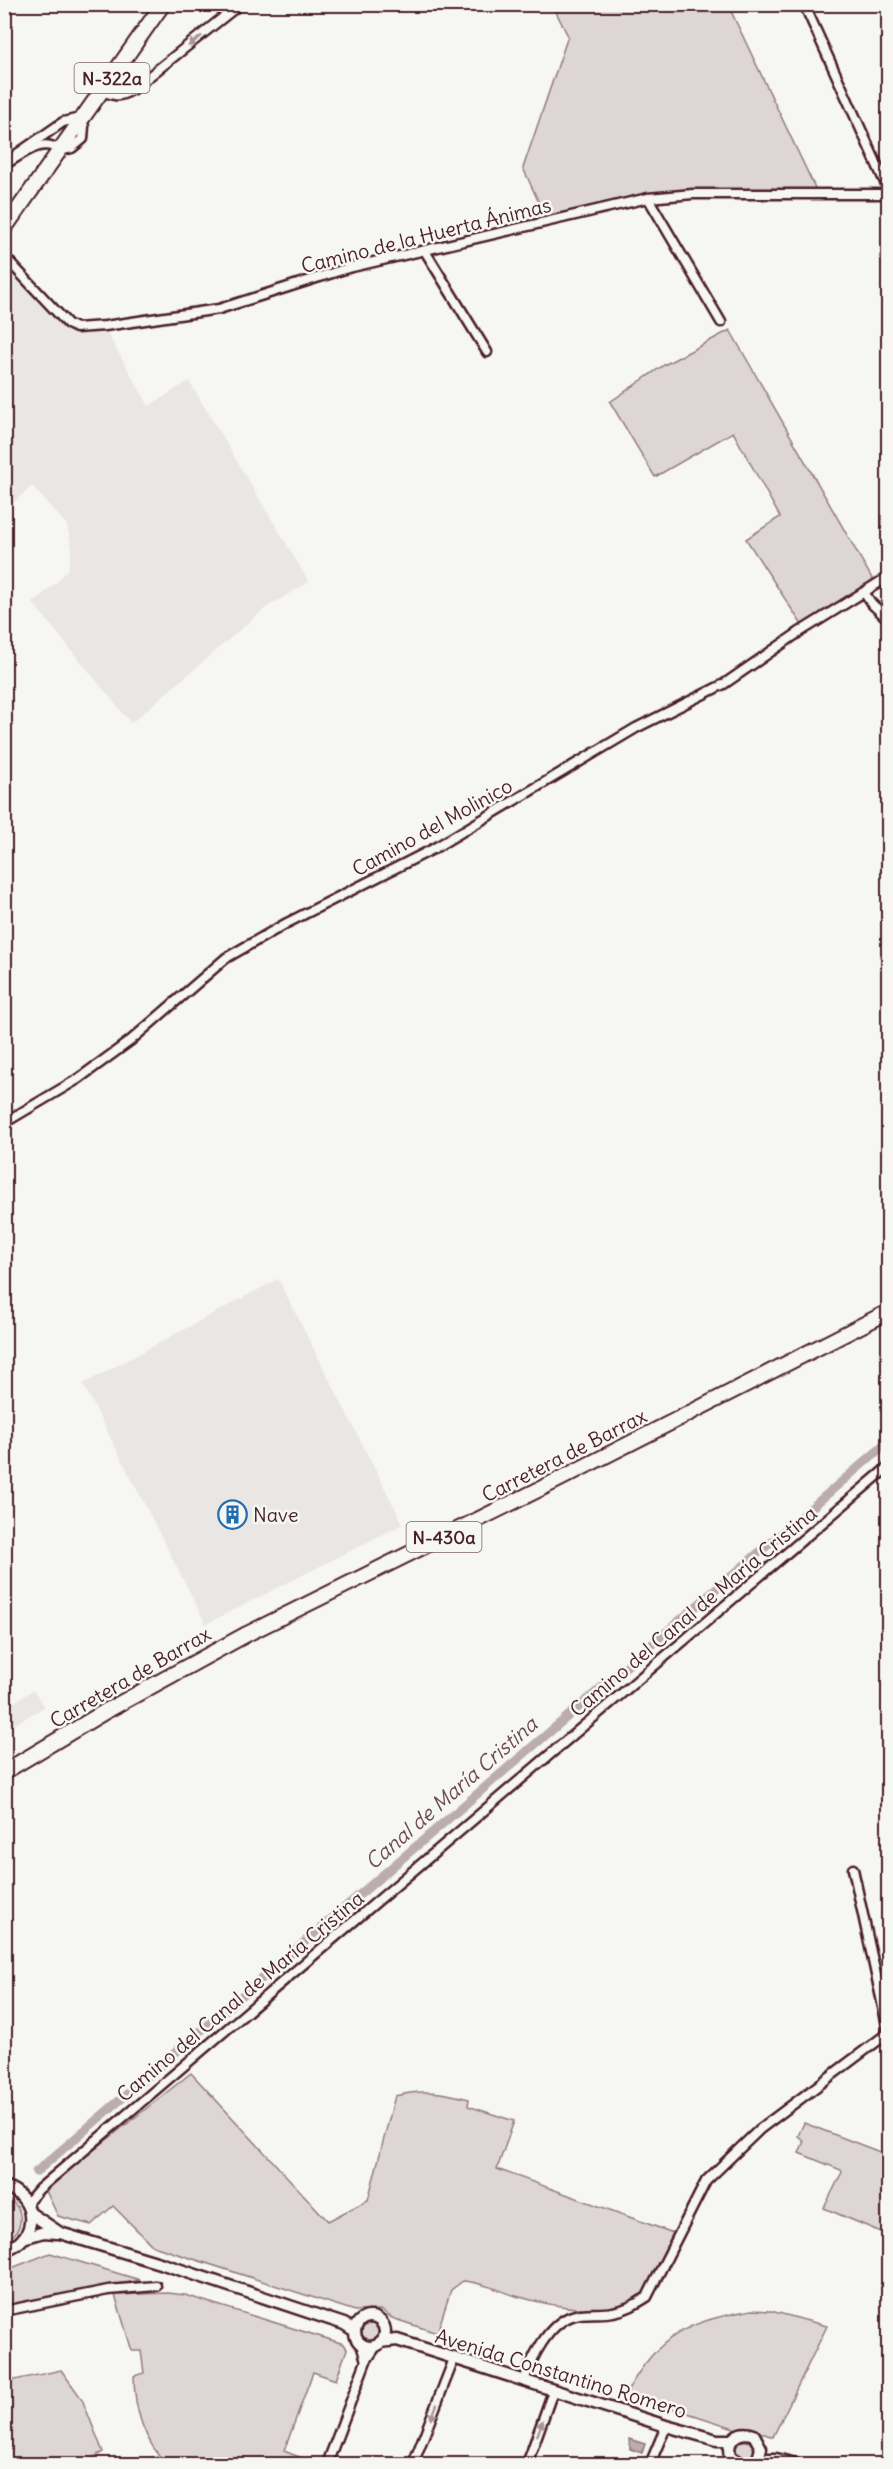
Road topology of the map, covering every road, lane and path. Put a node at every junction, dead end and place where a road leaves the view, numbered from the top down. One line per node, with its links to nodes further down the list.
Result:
1 (163, 4): 4 (highway, N-322a)
2 (240, 4): 4 (street, one-way to 4)
3 (804, 4): 9 (street)
4 (103, 91): 5 (highway, N-322a)
5 (81, 122): 6 (street); 7 (highway, N-322a)
6 (57, 126): 7 (street); 8 (street)
7 (57, 149): 8 (street); 12 (highway, N-322a)
8 (4, 164)
9 (888, 189)
10 (888, 194): 11 (street, Camino de la Huerta Ánimas)
11 (648, 198): 13 (street, Camino de la Huerta Ánimas); 15 (street)
12 (4, 229)
13 (425, 251): 14 (street, Camino de la Huerta Ánimas); 16 (street)
14 (4, 256)
15 (721, 322)
16 (487, 352)
17 (888, 577): 18 (street, Camino del Molinico)
18 (864, 592): 19 (street); 20 (street, Camino del Molinico)
19 (888, 620)
20 (4, 1123)
21 (888, 1312): 23 (highway, Carretera de Barrax / N-430a)
22 (888, 1467): 27 (street, Camino del Canal de María Cristina)
23 (4, 1772)
24 (853, 1869): 25 (street)
25 (888, 2032): 40 (street)
26 (4, 2186): 27 (street)
27 (28, 2208): 28 (street); 29 (street)
28 (60, 2233): 29 (street); 33 (street)
29 (23, 2238): 30 (street)
30 (4, 2250)
31 (156, 2286): 32 (street)
32 (4, 2311)
33 (354, 2326): 34 (street); 36 (street)
34 (384, 2330): 35 (street, Avenida Constantino Romero); 37 (street)
35 (394, 2340): 37 (street, Avenida Constantino Romero); 38 (street, Avenida Constantino Romero)
36 (361, 2344): 37 (street); 39 (street)
37 (378, 2344): 39 (street)
38 (454, 2359): 40 (street, Avenida Constantino Romero); 48 (street, one-way to 48)
39 (366, 2361): 47 (street)
40 (524, 2381): 41 (street, Avenida Constantino Romero)
41 (553, 2391): 42 (street, Avenida Constantino Romero); 49 (street, one-way to 41)
42 (666, 2426): 43 (street, Avenida Constantino Romero); 50 (street)
43 (730, 2445): 44 (street); 46 (street)
44 (761, 2448): 45 (street); 46 (street)
45 (776, 2459): 46 (street); 51 (street)
46 (745, 2463)
47 (327, 2464)
48 (413, 2464)
49 (527, 2464)
50 (650, 2464)
51 (795, 2464)

